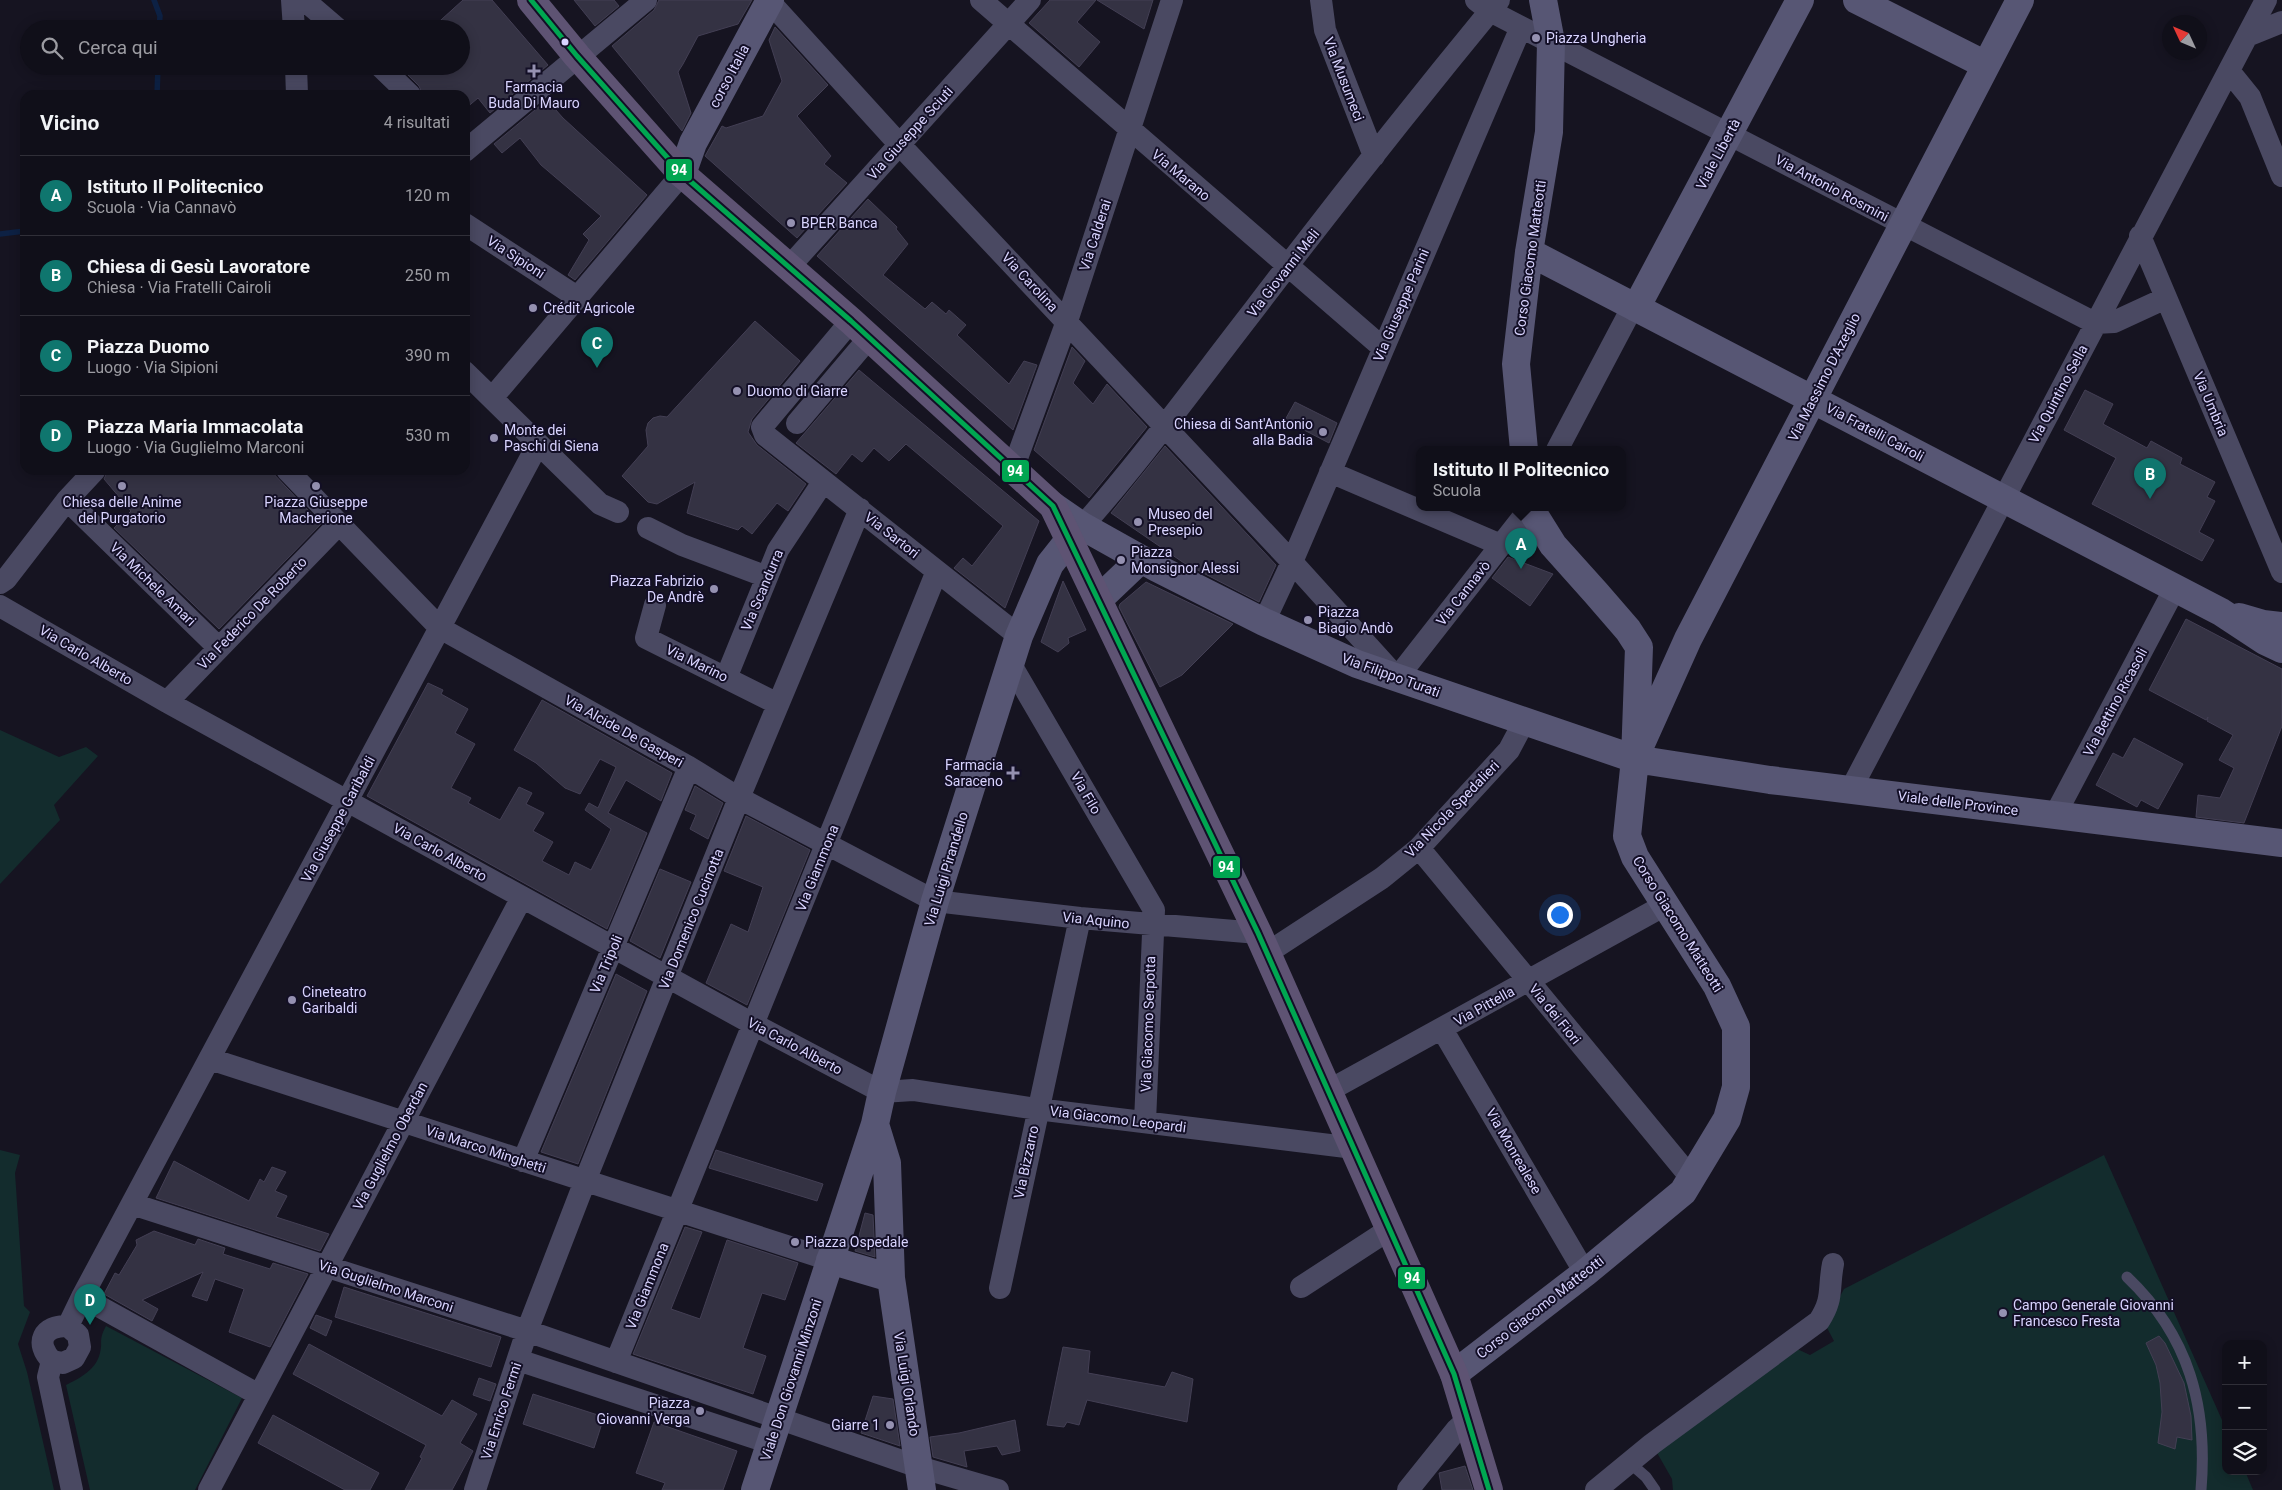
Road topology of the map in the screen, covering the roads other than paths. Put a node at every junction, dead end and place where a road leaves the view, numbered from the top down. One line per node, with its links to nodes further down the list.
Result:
1 (292, 0): 16 (street)
2 (304, 0): 17 (street)
3 (531, 0): 23 (main road)
4 (646, 0): 23 (street)
5 (769, 0): 32 (street, Via Carolina); 35 (street, corso Italia)
6 (981, 0): 18 (street, Via Marano)
7 (1030, 0): 18 (street, Via Giuseppe Sciuti)
8 (1172, 0): 30 (street, Via Calderai)
9 (1322, 0): 34 (street, Via Musumeci)
10 (1543, 0): 22 (street, Corso Giacomo Matteotti)
11 (1800, 0): 31 (street, Viale Libertà)
12 (1857, 0): 24 (street)
13 (2020, 0): 24 (street, Via Massimo D'Azeglio)
14 (2264, 1): 19 (street); 21 (street, Via Quintino Sella)
15 (1487, 7): 20 (street, Via Antonio Rosmini); 34 (street, Via Giovanni Meli)
16 (293, 20)
17 (327, 20)
18 (1009, 24): 30 (street, Via Marano); 32 (street, Via Giuseppe Sciuti)
19 (2278, 24): 21 (street)
20 (1521, 27): 22 (street, Via Antonio Rosmini); 49 (street, Via Giuseppe Parini)
21 (2247, 36): 25 (street, Via Quintino Sella)
22 (1557, 53): 31 (street, Via Antonio Rosmini); 40 (street, Corso Giacomo Matteotti)
23 (577, 56): 33 (street); 35 (main road)
24 (1986, 65): 37 (street, Via Massimo D'Azeglio)
25 (2229, 71): 36 (street); 39 (street, Via Quintino Sella)
26 (297, 75): 28 (street)
27 (389, 75): 29 (street)
28 (297, 90)
29 (405, 90)
30 (1129, 130): 41 (street, Via Marano); 46 (street, Via Calderai)
31 (1730, 133): 37 (street, Via Antonio Rosmini); 45 (street, Viale Libertà)
32 (900, 145): 42 (street, Via Giuseppe Sciuti); 46 (street, Via Carolina)
33 (470, 146)
34 (1374, 156): 41 (street, Via Giovanni Meli)
35 (682, 174): 42 (main road); 43 (street)
36 (2282, 176)
37 (1902, 224): 47 (street, Via Antonio Rosmini); 52 (street, Via Massimo D'Azeglio)
38 (470, 227): 43 (street, Via Sipioni)
39 (2140, 236): 44 (street, Via Umbria); 47 (street, Via Quintino Sella)
40 (1529, 252): 45 (street, Via Fratelli Cairoli); 56 (street, Corso Giacomo Matteotti)
41 (1288, 265): 49 (street, Via Marano); 54 (street, Via Giovanni Meli)
42 (789, 267): 48 (main road)
43 (572, 294): 51 (street)
44 (2166, 298): 47 (street); 78 (street, Via Umbria)
45 (1635, 307): 52 (street, Via Fratelli Cairoli); 57 (street, Viale Libertà)
46 (1066, 321): 54 (street, Via Carolina); 58 (street, Via Calderai)
47 (2095, 323): 63 (street, Via Quintino Sella)
48 (860, 330): 53 (street); 58 (main road); 62 (street, Via Sartori)
49 (1383, 348): 59 (street, Via Giuseppe Parini)
50 (470, 377): 51 (street)
51 (487, 394): 55 (street)
52 (1813, 400): 63 (street, Via Fratelli Cairoli); 90 (street, Via Massimo D'Azeglio)
53 (797, 423)
54 (1164, 426): 73 (street, Via Giovanni Meli); 75 (street, Via Carolina)
55 (538, 444): 70 (street); 88 (street, Via Giuseppe Garibaldi)
56 (1530, 446)
57 (1559, 446)
58 (1013, 469): 73 (main road)
59 (1330, 472): 66 (street); 75 (street, Via Giuseppe Parini)
60 (90, 475): 64 (street)
61 (292, 475): 71 (street, Via Alcide De Gasperi)
62 (823, 482): 65 (street, Via Sartori); 79 (street, Via Scandurra)
63 (2003, 499): 81 (street, Via Fratelli Cairoli); 102 (street, Via Quintino Sella)
64 (67, 500): 80 (street); 92 (street, Via Michele Amari)
65 (860, 509): 77 (street, Via Sartori); 98 (street, Via Domenico Cucinotta)
66 (1416, 509)
67 (1421, 511): 74 (street)
68 (1528, 511): 74 (street, Via Cannavò)
69 (1532, 511): 91 (street)
70 (618, 512)
71 (338, 525): 88 (street, Via Alcide De Gasperi); 92 (street, Via Federico De Roberto)
72 (648, 528): 79 (street)
73 (1076, 533): 76 (street, Via Filippo Turati); 82 (main road); 89 (street, Via Luigi Pirandello)
74 (1501, 545): 96 (street, Via Cannavò)
75 (1292, 562): 86 (street, Via Giuseppe Parini); 96 (street, Via Carolina)
76 (1149, 564): 82 (street); 86 (street, Via Filippo Turati)
77 (937, 571): 89 (street, Via Sartori); 107 (street, Via Giammona)
78 (2282, 572)
79 (767, 577): 95 (street, Via Scandurra)
80 (0, 583)
81 (2175, 588): 85 (street, Via Fratelli Cairoli); 105 (street, Via Bettino Ricasoli)
82 (1099, 599): 114 (main road)
83 (655, 605): 95 (street, Via Marino)
84 (0, 606): 97 (street, Via Carlo Alberto)
85 (2221, 612): 87 (street); 93 (street)
86 (1264, 622): 96 (street, Via Filippo Turati)
87 (2282, 626)
88 (440, 628): 101 (street, Via Alcide De Gasperi); 104 (street, Via Giuseppe Garibaldi)
89 (1019, 636): 94 (street, Via Luigi Pirandello)
90 (1688, 639): 91 (street); 100 (street, Via Massimo D'Azeglio)
91 (1639, 647): 100 (street, Corso Giacomo Matteotti)
92 (218, 648): 97 (street, Via Federico De Roberto)
93 (2282, 649)
94 (1010, 663): 110 (street, Via Luigi Pirandello); 113 (street, Via Filo)
95 (726, 678): 98 (street, Via Marino)
96 (1397, 678): 99 (street, Via Filippo Turati)
97 (167, 702): 104 (street, Via Carlo Alberto)
98 (778, 704): 103 (street, Via Domenico Cucinotta)
99 (1525, 720): 100 (street, Via Filippo Turati); 108 (street, Via Nicola Spedalieri)
100 (1635, 759): 102 (street, Viale delle Province); 111 (street, Corso Giacomo Matteotti)
101 (689, 767): 103 (street, Via Alcide De Gasperi); 115 (street, Via Tripoli)
102 (1851, 789): 105 (street, Viale delle Province)
103 (739, 798): 107 (street, Via Alcide De Gasperi); 116 (street, Via Domenico Cucinotta)
104 (348, 801): 109 (street, Via Carlo Alberto); 120 (street, Via Giuseppe Garibaldi)
105 (2056, 815): 106 (street, Viale delle Province)
106 (2282, 843)
107 (826, 845): 110 (street, Via Alcide De Gasperi); 118 (street, Via Giammona)
108 (1418, 848): 114 (street, Via Nicola Spedalieri); 117 (street, Via dei Fiori)
109 (522, 897): 115 (street, Via Carlo Alberto); 124 (street, Via Guglielmo Oberdan)
110 (935, 902): 112 (street, Via Aquino); 122 (street, Via Luigi Pirandello)
111 (1665, 905): 117 (street, Via Pittella); 129 (street, Corso Giacomo Matteotti)
112 (1080, 918): 113 (street, Via Aquino); 123 (street, Via Bizzarro)
113 (1152, 925): 114 (street, Via Aquino); 125 (street, Via Giacomo Serpotta)
114 (1263, 943): 121 (main road)
115 (613, 947): 116 (street, Via Carlo Alberto); 128 (street, Via Tripoli)
116 (668, 977): 118 (street, Via Carlo Alberto); 130 (street, Via Domenico Cucinotta)
117 (1528, 982): 119 (street, Via Pittella); 129 (street, Via dei Fiori)
118 (753, 1024): 122 (street, Via Carlo Alberto); 133 (street, Via Giammona)
119 (1442, 1029): 121 (street, Via Pittella); 138 (street, Via Monrealese)
120 (210, 1059): 124 (street, Via Marco Minghetti); 131 (street, Via Giuseppe Garibaldi)
121 (1328, 1091): 127 (main road)
122 (882, 1092): 123 (street, Via Giacomo Leopardi); 126 (street, Via Luigi Pirandello)
123 (1037, 1109): 125 (street, Via Giacomo Leopardi); 142 (street, Via Bizzarro)
124 (403, 1122): 128 (street, Via Marco Minghetti); 137 (street, Via Guglielmo Oberdan)
125 (1145, 1122): 127 (street, Via Giacomo Leopardi)
126 (876, 1124): 132 (street, Via Luigi Pirandello); 140 (street, Via Luigi Orlando)
127 (1354, 1148): 134 (main road)
128 (524, 1161): 130 (street, Via Marco Minghetti)
129 (1692, 1179): 138 (street, Corso Giacomo Matteotti)
130 (585, 1181): 133 (street, Via Marco Minghetti); 144 (street, Via Domenico Cucinotta)
131 (135, 1199): 137 (street, Via Guglielmo Marconi); 143 (street, Via Giuseppe Garibaldi)
132 (847, 1209): 136 (street, Viale Don Giovanni Minzoni)
133 (677, 1211): 136 (street, Via Marco Minghetti); 146 (street, Via Giammona)
134 (1390, 1229): 141 (street); 147 (main road)
135 (1833, 1264): 152 (street)
136 (828, 1265): 140 (street); 149 (street, Viale Don Giovanni Minzoni)
137 (326, 1267): 144 (street, Via Guglielmo Marconi); 148 (street, Via Guglielmo Oberdan)
138 (1585, 1273): 147 (street, Corso Giacomo Matteotti)
139 (2127, 1277): 163 (lane)
140 (890, 1278): 153 (street, Via Luigi Orlando)
141 (1301, 1287)
142 (1000, 1288)
143 (82, 1297): 148 (street); 154 (street, Via Giuseppe Garibaldi)
144 (527, 1331): 145 (street, Via Enrico Fermi); 146 (street, Via Guglielmo Marconi)
145 (518, 1360): 151 (street); 156 (street, Via Enrico Fermi)
146 (616, 1362): 149 (street, Via Guglielmo Marconi)
147 (1454, 1374): 150 (main road)
148 (259, 1395): 155 (street, Via Guglielmo Oberdan)
149 (778, 1417): 151 (street, Viale Don Giovanni Minzoni); 153 (street)
150 (1469, 1418): 159 (street); 160 (main road)
151 (770, 1443): 157 (street, Viale Don Giovanni Minzoni)
152 (1630, 1463): 161 (street); 162 (lane)
153 (920, 1479): 158 (street)
154 (72, 1490)
155 (208, 1490)
156 (476, 1490)
157 (755, 1490)
158 (998, 1490)
159 (1408, 1490)
160 (1489, 1490)
161 (1596, 1490)
162 (1655, 1490)
163 (2201, 1490)

